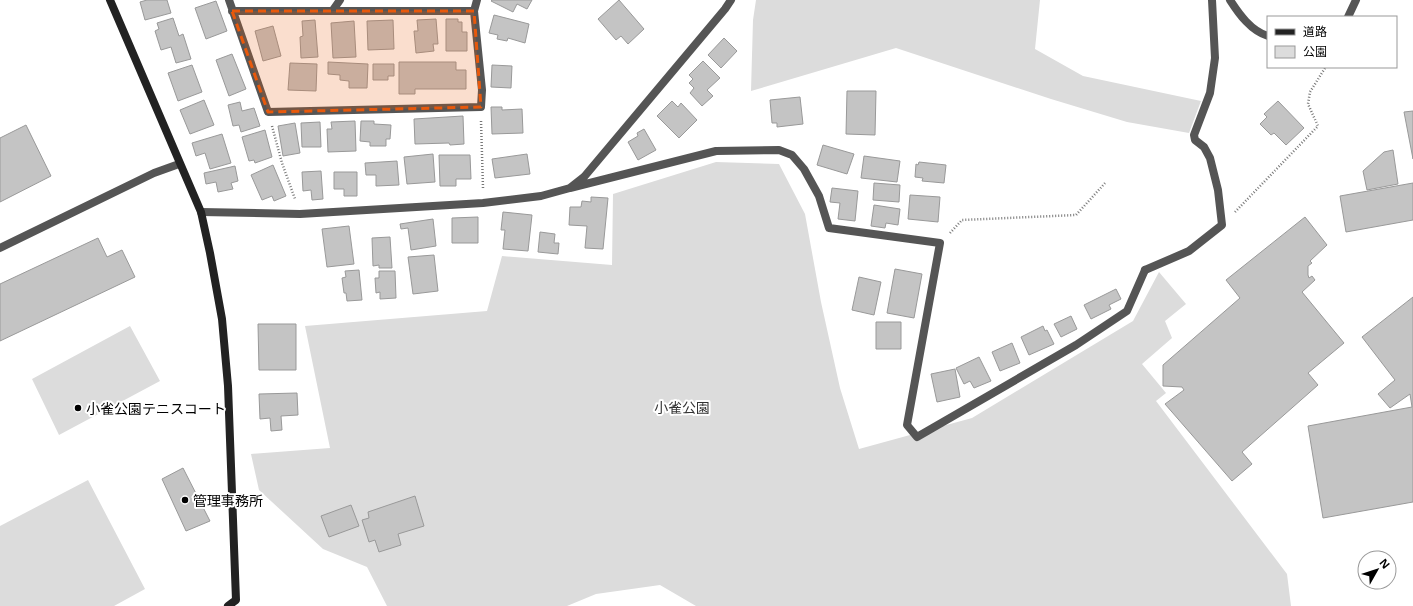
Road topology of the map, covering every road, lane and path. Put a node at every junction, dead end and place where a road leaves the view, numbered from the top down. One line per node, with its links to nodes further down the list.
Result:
1 (110, 0): 17 (street)
2 (229, 0): 9 (street)
3 (340, 0): 10 (street)
4 (477, 0): 11 (street)
5 (731, 0): 19 (street)
6 (1212, 0): 23 (street)
7 (1230, 0): 13 (street)
8 (1356, 0): 12 (street)
9 (232, 10): 10 (street); 16 (street)
10 (333, 10): 11 (street)
11 (474, 11): 15 (street)
12 (1348, 16)
13 (1267, 36)
14 (1325, 68): 23 (path)
15 (481, 107): 16 (street); 20 (path)
16 (268, 112): 22 (path)
17 (179, 164): 21 (street); 25 (street)
18 (1106, 182): 24 (path)
19 (570, 188): 20 (street); 24 (street)
20 (483, 203): 22 (street)
21 (201, 212): 22 (street); 26 (street)
22 (300, 214)
23 (1222, 225): 24 (street)
24 (940, 243)
25 (0, 248)
26 (236, 603): 27 (street)
27 (228, 606)

